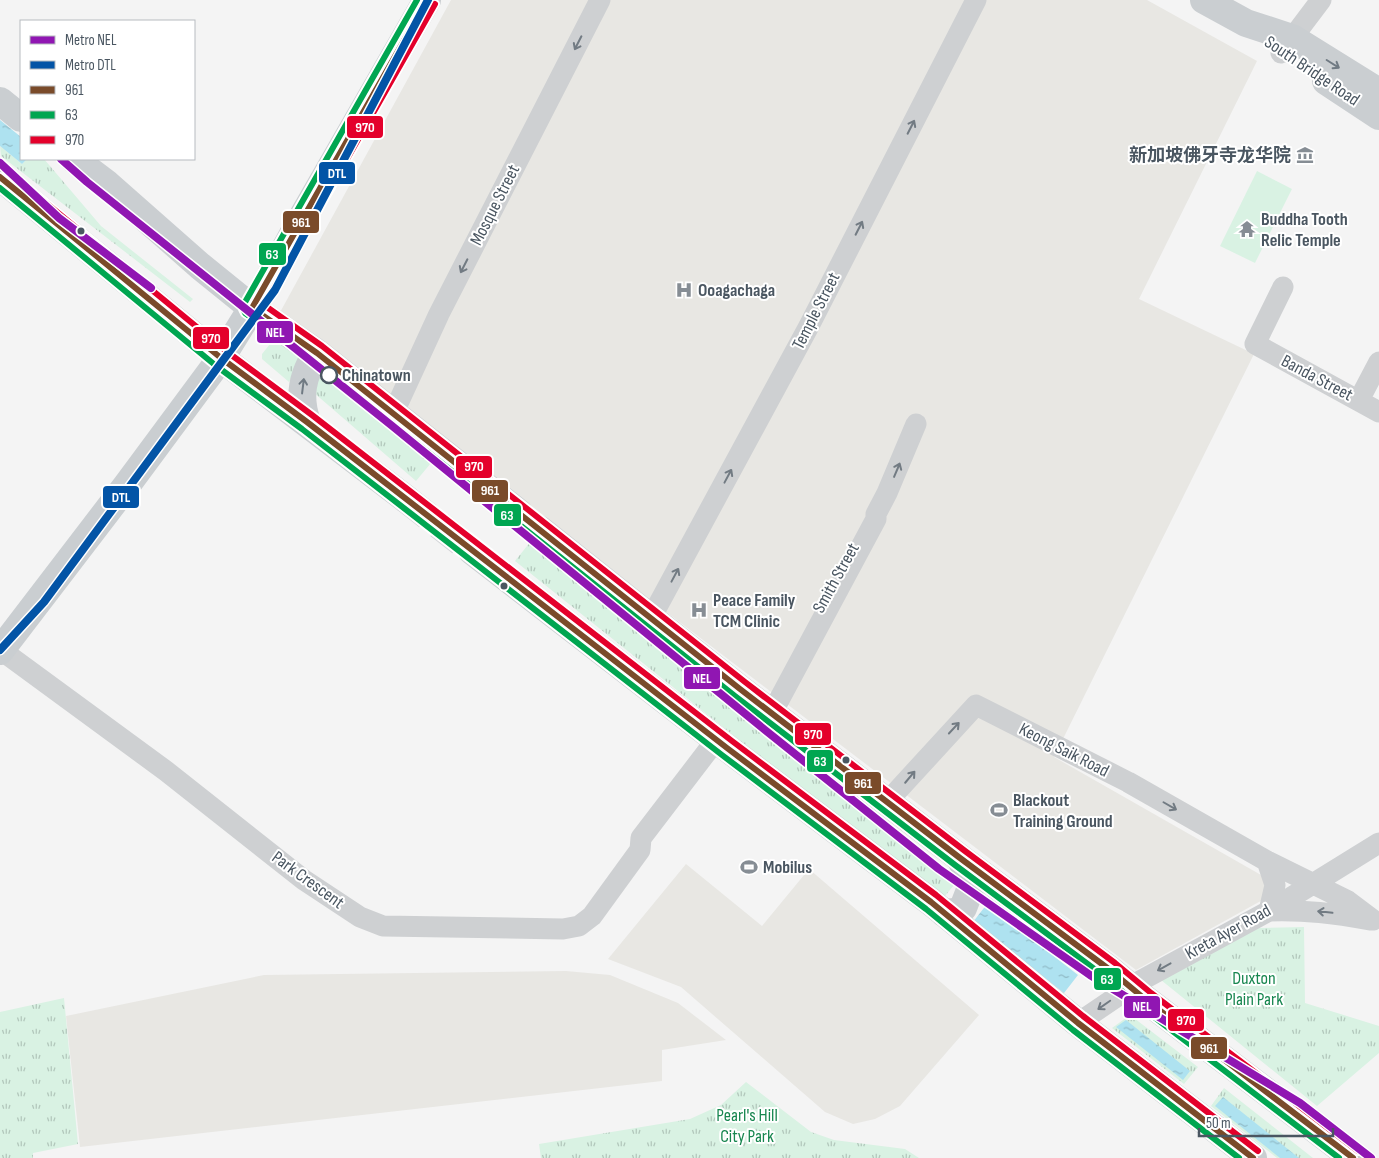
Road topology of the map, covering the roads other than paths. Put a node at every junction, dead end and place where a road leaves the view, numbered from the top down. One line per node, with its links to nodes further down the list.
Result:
1 (427, 0): 14 (main road)
2 (600, 0): 19 (street, Mosque Street, one-way to 19)
3 (976, 0): 26 (street, Temple Street, one-way to 3)
4 (1204, 0): 6 (main road, South Bridge Road)
5 (1321, 0): 6 (street)
6 (1286, 46): 7 (main road, South Bridge Road, one-way to 7); 9 (main road, South Bridge Road)
7 (1379, 92)
8 (0, 101): 10 (main road)
9 (1379, 116)
10 (20, 117)
11 (75, 160): 14 (main road)
12 (0, 177): 16 (main road)
13 (1284, 287): 18 (street, Banda Street)
14 (252, 308): 15 (main road); 16 (main road)
15 (317, 354): 19 (main road); 21 (main road, one-way to 15)
16 (221, 358): 21 (main road); 27 (main road)
17 (1379, 362): 18 (street)
18 (1358, 400): 20 (street, Banda Street)
19 (390, 411): 26 (main road)
20 (1379, 412)
21 (307, 422): 23 (main road)
22 (916, 424): 25 (street, Smith Street, one-way to 22)
23 (406, 499)
24 (472, 551): 30 (main road)
25 (824, 608): 28 (street, Smith Street); 29 (street, Smith Street)
26 (651, 618): 28 (main road)
27 (0, 650): 30 (street, Park Crescent)
28 (740, 689): 29 (main road)
29 (772, 713): 31 (main road)
30 (721, 744): 37 (main road)
31 (887, 802): 33 (main road); 34 (street, Keong Saik Road, one-way to 34)
32 (1379, 843): 35 (street, Kreta Ayer Road)
33 (960, 858): 37 (main road); 39 (main road)
34 (1267, 861): 35 (street, Keong Saik Road); 36 (street)
35 (1314, 883): 36 (street, Kreta Ayer Road); 38 (street, Keong Saik Road)
36 (1269, 911): 38 (street, Keong Saik Road, one-way to 36); 39 (street, Kreta Ayer Road, one-way to 39)
37 (944, 913): 40 (main road)
38 (1376, 921)
39 (1129, 987): 40 (street, Kreta Ayer Road, one-way to 40); 42 (main road)
40 (1078, 1023): 41 (main road)
41 (1253, 1158)
42 (1353, 1158)

